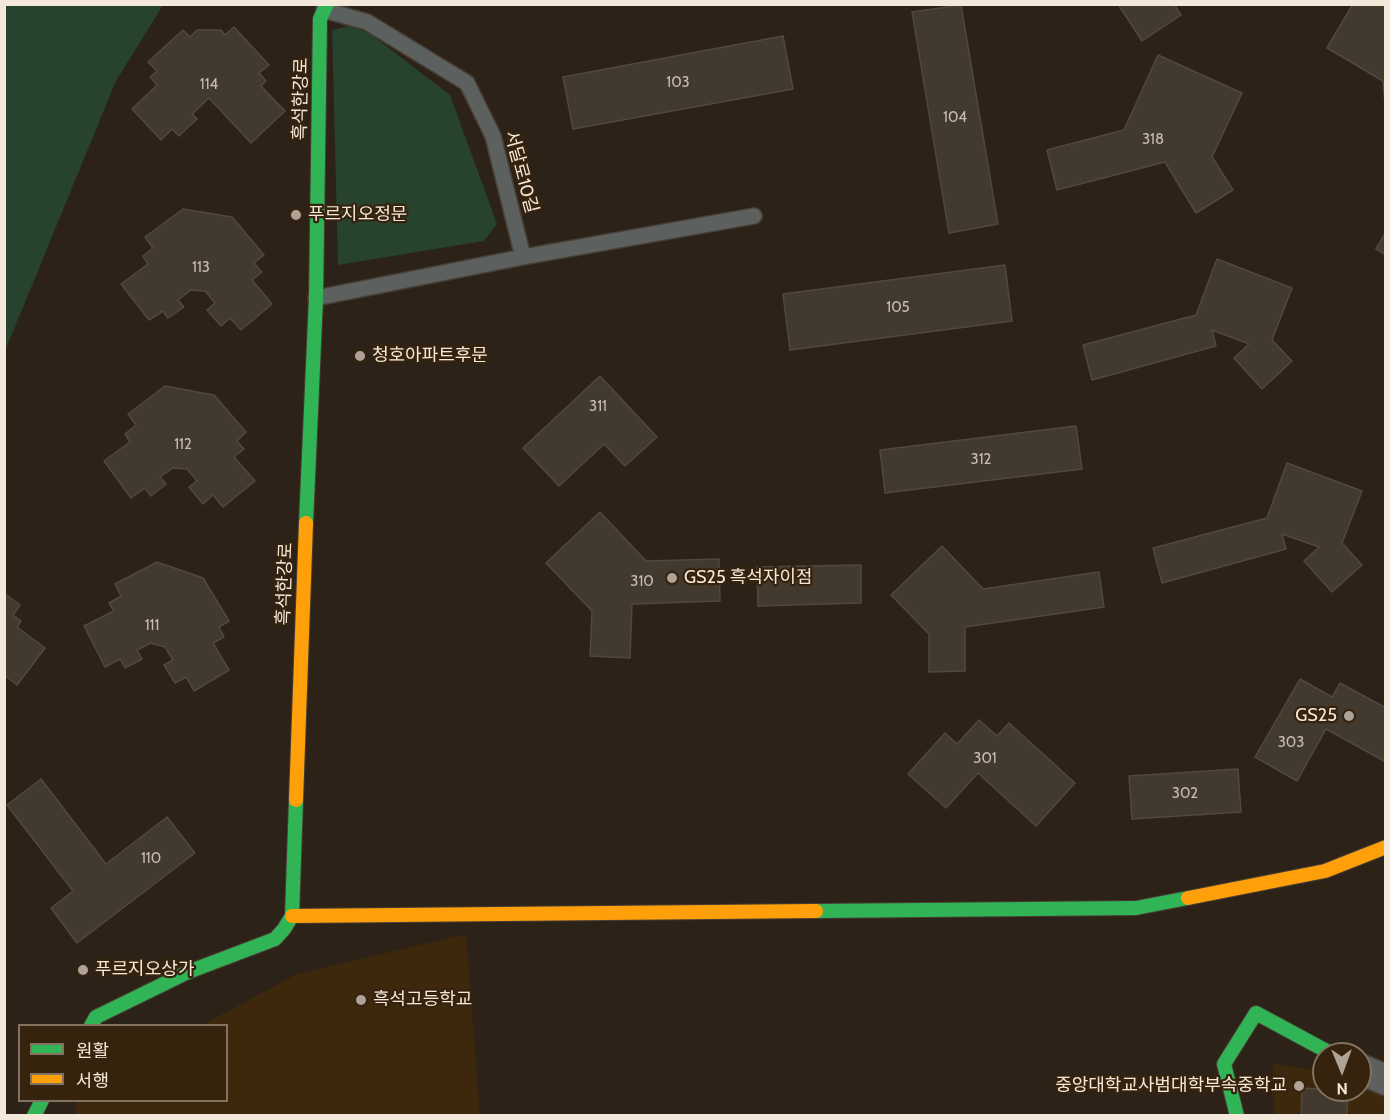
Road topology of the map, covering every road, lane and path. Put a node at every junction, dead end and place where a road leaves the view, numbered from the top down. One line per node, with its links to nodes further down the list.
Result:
1 (324, 11): 3 (lane, 서달로10길); 4 (street, 흑석한강로)
2 (754, 216): 3 (lane)
3 (523, 257): 4 (lane)
4 (316, 298): 6 (street, 흑석한강로)
5 (1386, 847): 6 (street)
6 (292, 916): 7 (street)
7 (92, 1024)
8 (1312, 1043): 13 (street)
9 (1372, 1074): 10 (street)
10 (1386, 1080)
11 (41, 1102): 12 (street)
12 (34, 1116)
13 (1237, 1116)

